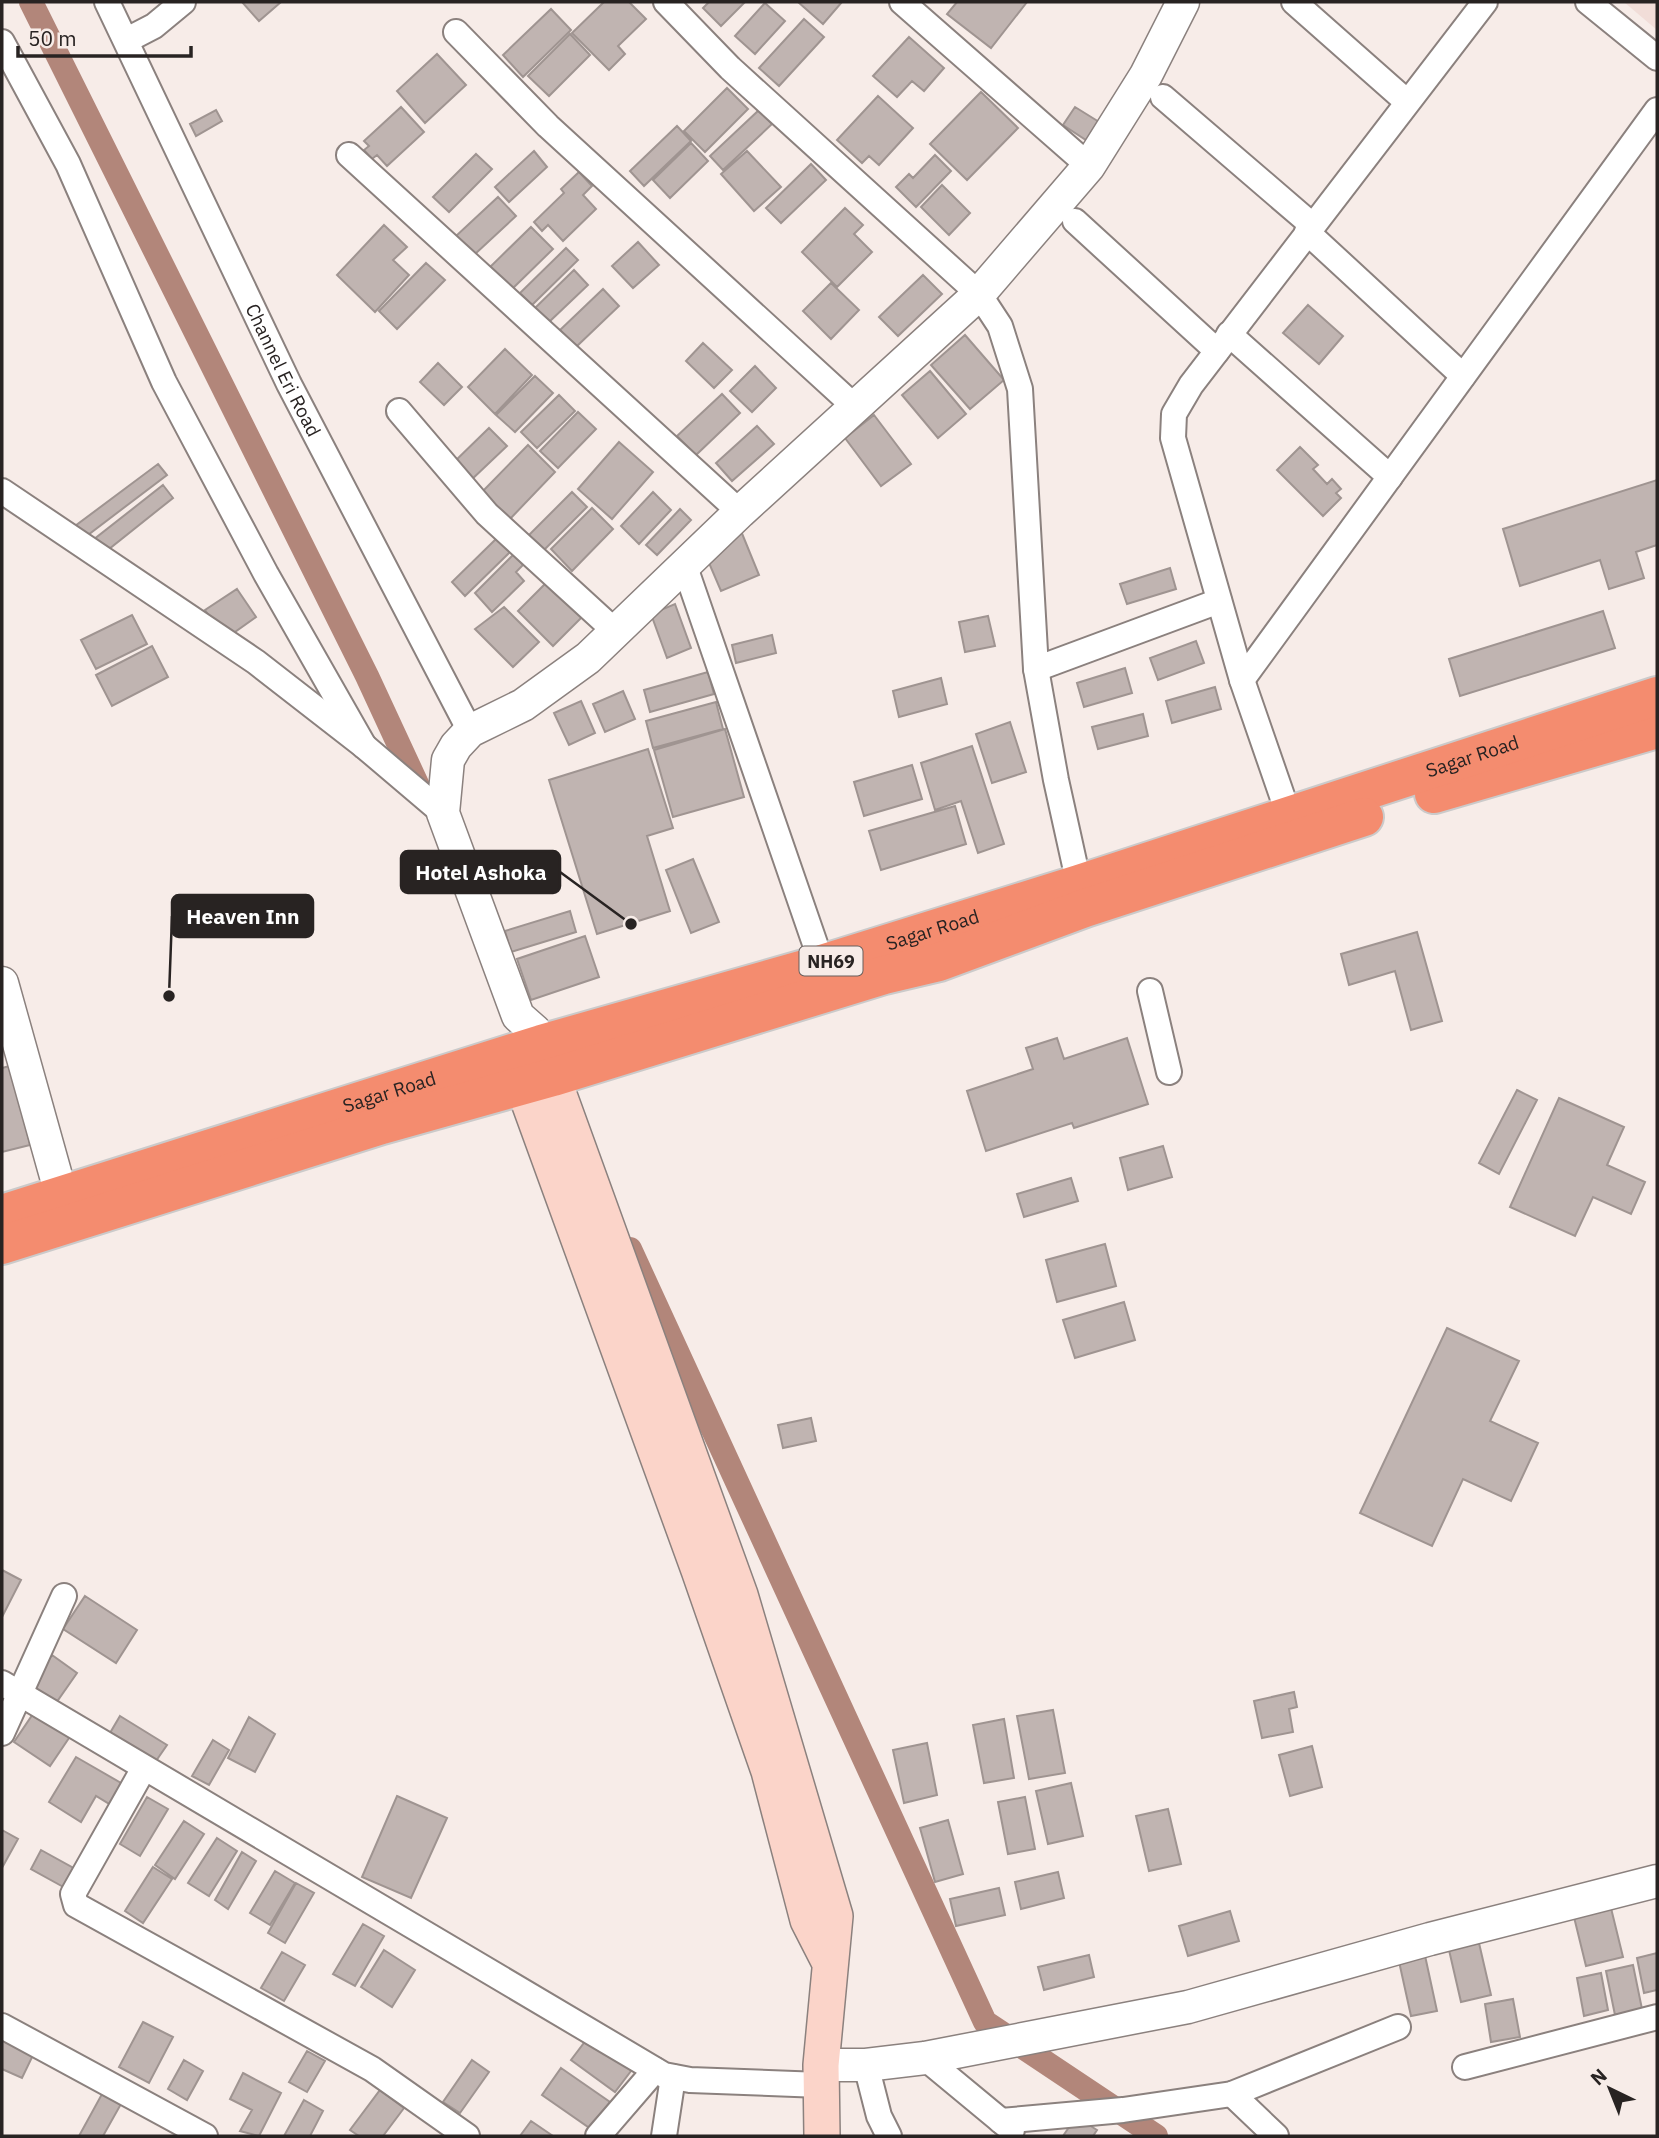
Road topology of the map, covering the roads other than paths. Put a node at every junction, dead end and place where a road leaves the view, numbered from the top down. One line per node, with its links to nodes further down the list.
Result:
1 (107, 2): 10 (street, Channel Eri Road)
2 (183, 2): 10 (street)
3 (666, 2): 20 (street)
4 (902, 2): 17 (street)
5 (1294, 2): 14 (street)
6 (1485, 2): 14 (street)
7 (1588, 2): 12 (street)
8 (1180, 3): 17 (street)
9 (456, 32): 23 (street)
10 (127, 40): 35 (street, Channel Eri Road)
11 (2, 41): 36 (street)
12 (1657, 58)
13 (1163, 97): 19 (street)
14 (1406, 101): 19 (street)
15 (1657, 110): 22 (street)
16 (349, 155): 27 (street)
17 (1089, 166): 20 (street)
18 (1075, 221): 21 (street)
19 (1310, 228): 21 (street); 22 (street)
20 (979, 294): 23 (street); 31 (street)
21 (1223, 342): 25 (street); 29 (street)
22 (1463, 376): 25 (street)
23 (855, 407): 27 (street)
24 (398, 411): 30 (street)
25 (1390, 477): 32 (street)
26 (2, 491): 36 (street)
27 (740, 512): 28 (street)
28 (685, 567): 30 (street); 40 (street)
29 (1219, 601): 31 (street); 32 (street)
30 (616, 632): 35 (street)
31 (1036, 669): 39 (street)
32 (1242, 680): 38 (street)
33 (1657, 696): 38 (highway, Sagar Road / NH69)
34 (1657, 729): 43 (highway, Sagar Road / NH69)
35 (470, 731): 37 (street)
36 (364, 746): 37 (street)
37 (443, 813): 43 (street)
38 (1288, 813): 39 (highway, Sagar Road / NH69)
39 (1079, 884): 40 (highway, Sagar Road / NH69)
40 (822, 964): 43 (highway, Sagar Road / NH69)
41 (2, 983): 45 (street)
42 (1150, 991): 44 (street)
43 (529, 1056): 45 (highway, Sagar Road / NH69); 47 (highway, Sagar Road / NH69); 60 (main road)
44 (1169, 1072)
45 (61, 1194): 46 (highway, Sagar Road / NH69)
46 (2, 1214)
47 (2, 1245)
48 (64, 1596): 49 (street)
49 (11, 1688): 50 (street); 51 (street)
50 (2, 1733)
51 (145, 1768): 59 (street); 64 (street)
52 (1657, 1881): 56 (street)
53 (1657, 2017): 58 (street)
54 (2, 2026): 63 (street)
55 (1398, 2027): 61 (street)
56 (925, 2058): 57 (street); 62 (street)
57 (866, 2065): 60 (street); 68 (street)
58 (1465, 2067)
59 (664, 2073): 60 (street); 65 (street); 66 (street)
60 (821, 2075): 67 (main road)
61 (1232, 2094): 62 (street); 70 (street)
62 (1001, 2121): 69 (street)
63 (205, 2136)
64 (467, 2136)
65 (598, 2136)
66 (664, 2136)
67 (822, 2136)
68 (889, 2136)
69 (1021, 2136)
70 (1276, 2136)

